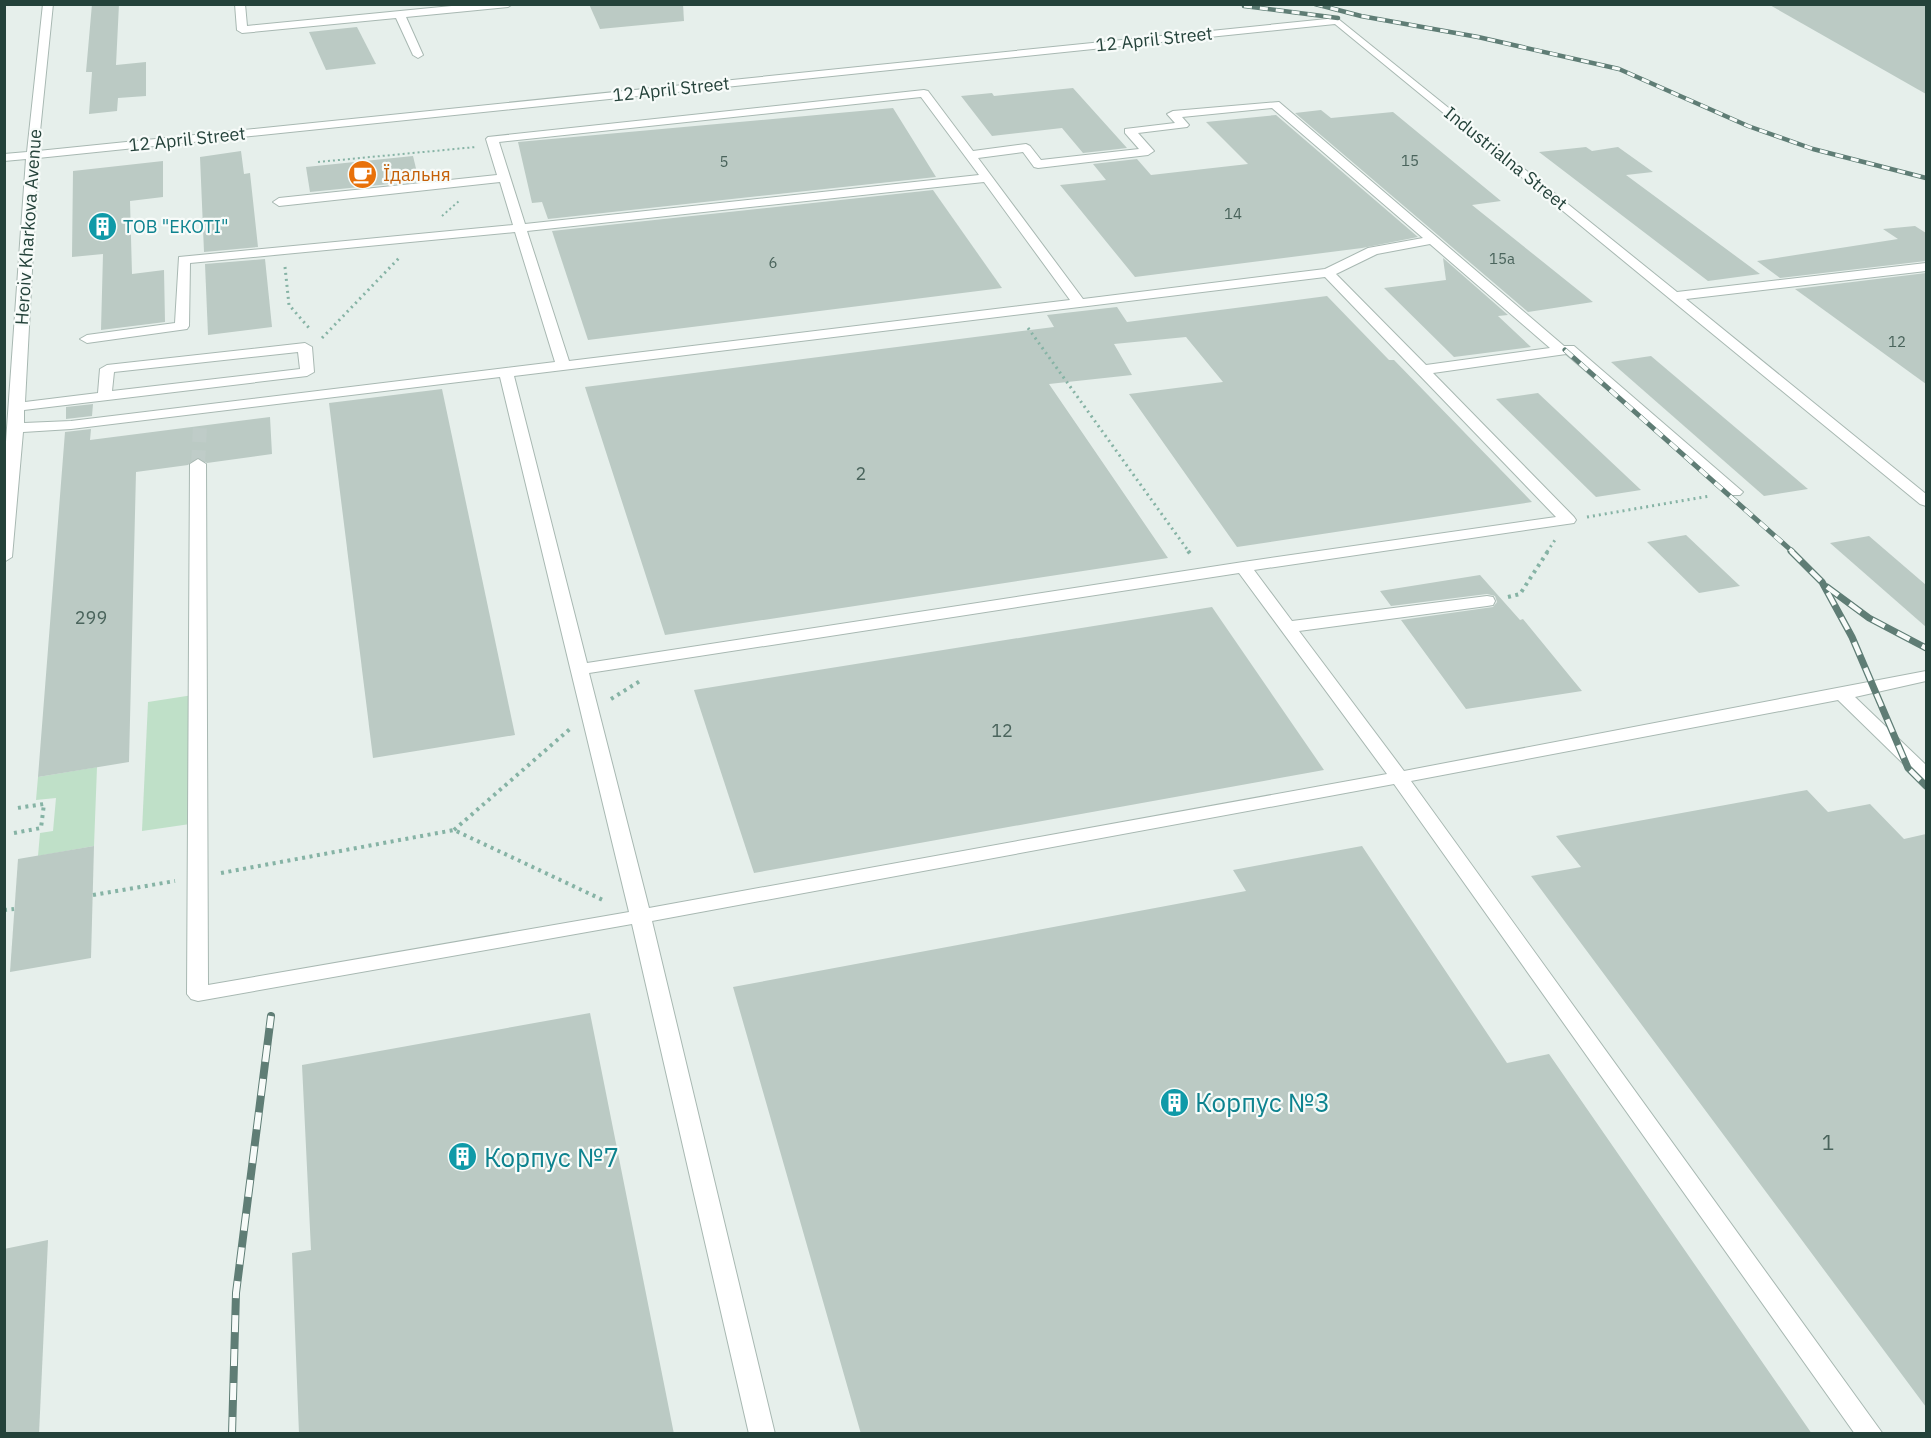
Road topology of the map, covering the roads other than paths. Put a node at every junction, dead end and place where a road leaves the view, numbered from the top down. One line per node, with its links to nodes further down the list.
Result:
1 (48, 4): 8 (street, Heroiv Kharkova Avenue)
2 (240, 4): 4 (street)
3 (508, 4): 4 (street)
4 (400, 15): 6 (street)
5 (1337, 21): 8 (street, 12 April Street); 17 (street, Industrialna Street)
6 (418, 55)
7 (970, 155): 10 (street); 11 (street); 14 (street)
8 (32, 156): 9 (street, 12 April Street); 25 (street, Heroiv Kharkova Avenue)
9 (4, 158)
10 (505, 178): 12 (street); 13 (street)
11 (987, 178): 13 (street); 18 (street)
12 (279, 202)
13 (519, 228): 19 (street); 21 (street)
14 (1433, 240): 16 (street); 20 (street)
15 (1926, 267): 17 (street)
16 (1328, 273): 18 (street); 22 (street)
17 (1674, 296): 31 (street, Industrialna Street)
18 (1079, 303): 21 (street)
19 (87, 339)
20 (1561, 350): 22 (street); 30 (street)
21 (563, 365): 23 (street)
22 (1422, 370): 33 (street)
23 (506, 372): 26 (street); 36 (street)
24 (105, 394): 24 (street); 25 (street)
25 (16, 406): 28 (street, Heroiv Kharkova Avenue)
26 (199, 409): 27 (street); 28 (street)
27 (200, 426)
28 (16, 428): 32 (street, Heroiv Kharkova Avenue)
29 (198, 464): 41 (street)
30 (1735, 492)
31 (1926, 501)
32 (4, 557)
33 (1243, 567): 35 (street); 36 (street)
34 (1487, 602): 35 (street)
35 (1287, 627): 40 (street)
36 (580, 669): 41 (street)
37 (1926, 676): 38 (street)
38 (1842, 694): 39 (street); 40 (street)
39 (1926, 775)
40 (1400, 779): 41 (street); 43 (street)
41 (641, 918): 42 (street)
42 (762, 1434)
43 (1870, 1434)

